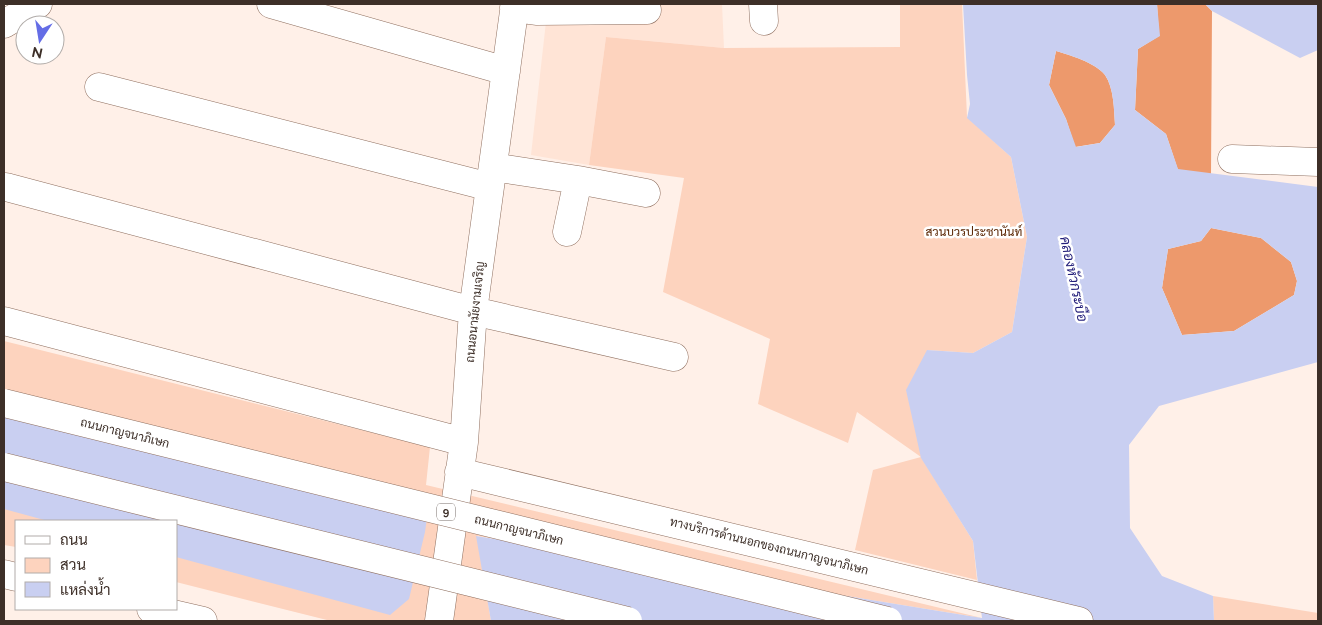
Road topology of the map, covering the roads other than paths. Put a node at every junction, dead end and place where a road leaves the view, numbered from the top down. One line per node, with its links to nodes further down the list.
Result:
1 (38, 4): 5 (main road)
2 (271, 4): 6 (main road)
3 (515, 6): 4 (main road); 6 (main road, ถนนอนามัยงามเจริญ)
4 (647, 10)
5 (4, 24)
6 (506, 71): 10 (main road, ถนนอนามัยงามเจริญ)
7 (99, 87): 10 (main road)
8 (1232, 159): 9 (main road)
9 (1318, 162)
10 (491, 177): 11 (main road); 15 (main road, ถนนอนามัยงามเจริญ)
11 (578, 180): 13 (main road); 14 (main road)
12 (6, 187): 15 (main road)
13 (646, 192)
14 (567, 232)
15 (473, 311): 17 (main road); 19 (main road, ถนนอนามัยงามเจริญ)
16 (4, 321): 19 (main road)
17 (674, 357)
18 (4, 403): 26 (main road, ถนนกาญจนาภิเษก / 9, bridge)
19 (464, 442): 21 (main road, ถนนอนามัยงามเจริญ)
20 (4, 467): 25 (main road, bridge)
21 (459, 472): 24 (main road, ถนนอนามัยงามเจริญ); 27 (main road, ทางบริการด้านนอกของถนนกาญจนาภิเษก)
22 (155, 610): 23 (main road)
23 (203, 621)
24 (439, 621)
25 (628, 621)
26 (888, 621)
27 (1079, 621)

